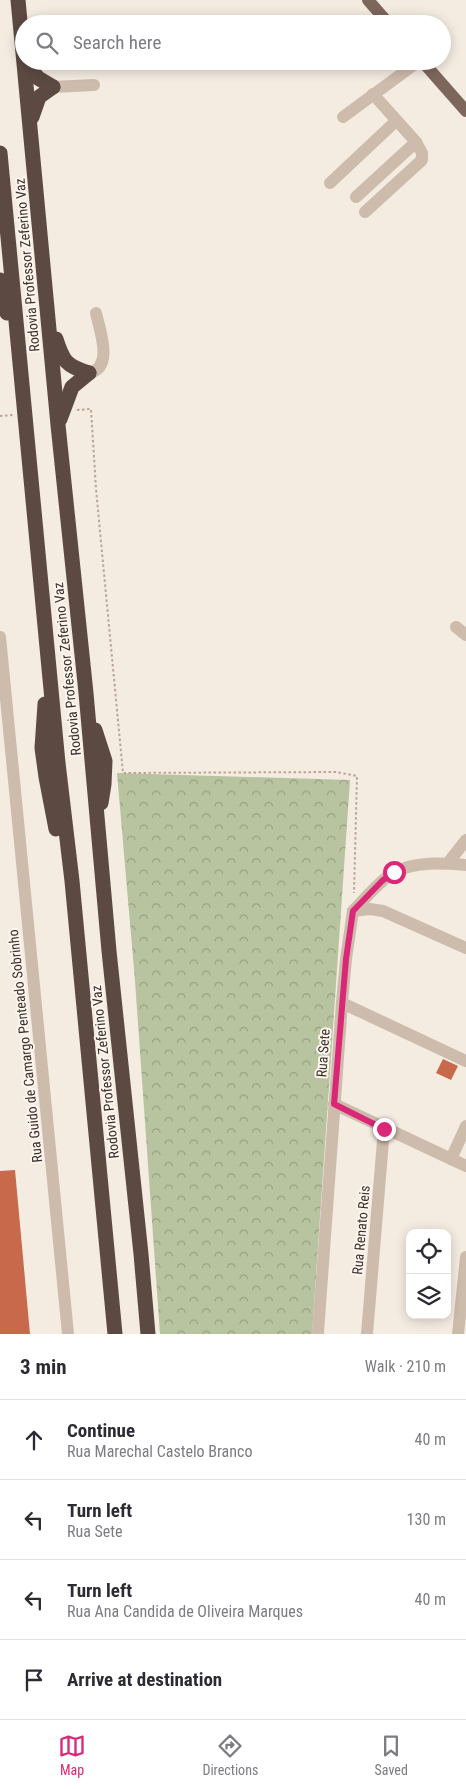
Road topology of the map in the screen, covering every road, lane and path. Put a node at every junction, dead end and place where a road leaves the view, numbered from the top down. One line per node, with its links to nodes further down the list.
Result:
1 (18, 0): 3 (highway, Rodovia Professor Zeferino Vaz)
2 (368, 0): 4 (main road)
3 (20, 15)
4 (381, 15)
5 (25, 70): 15 (highway, Rodovia Professor Zeferino Vaz)
6 (32, 70): 10 (highway)
7 (408, 70): 11 (street)
8 (429, 70): 12 (main road)
9 (94, 85): 10 (street)
10 (53, 87): 15 (highway)
11 (373, 94): 13 (street); 14 (street)
12 (466, 110)
13 (343, 117)
14 (396, 121): 16 (street); 18 (street)
15 (30, 123): 23 (highway, Rodovia Professor Zeferino Vaz)
16 (416, 142): 19 (street); 20 (street)
17 (0, 153): 25 (highway, Rodovia Professor Zeferino Vaz)
18 (330, 183)
19 (356, 197)
20 (365, 212)
21 (0, 280): 25 (highway)
22 (96, 313): 24 (street)
23 (49, 321): 24 (highway); 27 (highway, Rodovia Professor Zeferino Vaz)
24 (89, 374): 27 (highway)
25 (21, 376): 47 (highway, Rodovia Professor Zeferino Vaz)
26 (92, 409): 35 (path)
27 (58, 424): 48 (highway, Rodovia Professor Zeferino Vaz)
28 (0, 637): 29 (street, Rua Guido de Camargo Penteado Sobrinho)
29 (6, 758): 30 (street, Rua Guido de Camargo Penteado Sobrinho)
30 (14, 778): 31 (street); 46 (street, Rua Guido de Camargo Penteado Sobrinho)
31 (0, 780)
32 (466, 840): 33 (street)
33 (448, 863): 34 (street); 35 (street)
34 (466, 865)
35 (353, 911): 36 (street); 37 (street, Rua Sete)
36 (466, 948)
37 (342, 1003): 38 (street); 39 (street, Rua Sete)
38 (466, 1061)
39 (334, 1104): 41 (street); 45 (street, Rua Sete)
40 (466, 1126): 42 (street)
41 (384, 1129): 42 (street); 49 (street, Rua Renato Reis)
42 (451, 1159): 43 (street)
43 (466, 1166)
44 (466, 1257): 50 (street)
45 (318, 1332)
46 (68, 1334)
47 (115, 1334)
48 (148, 1334)
49 (367, 1334)
50 (458, 1334)

